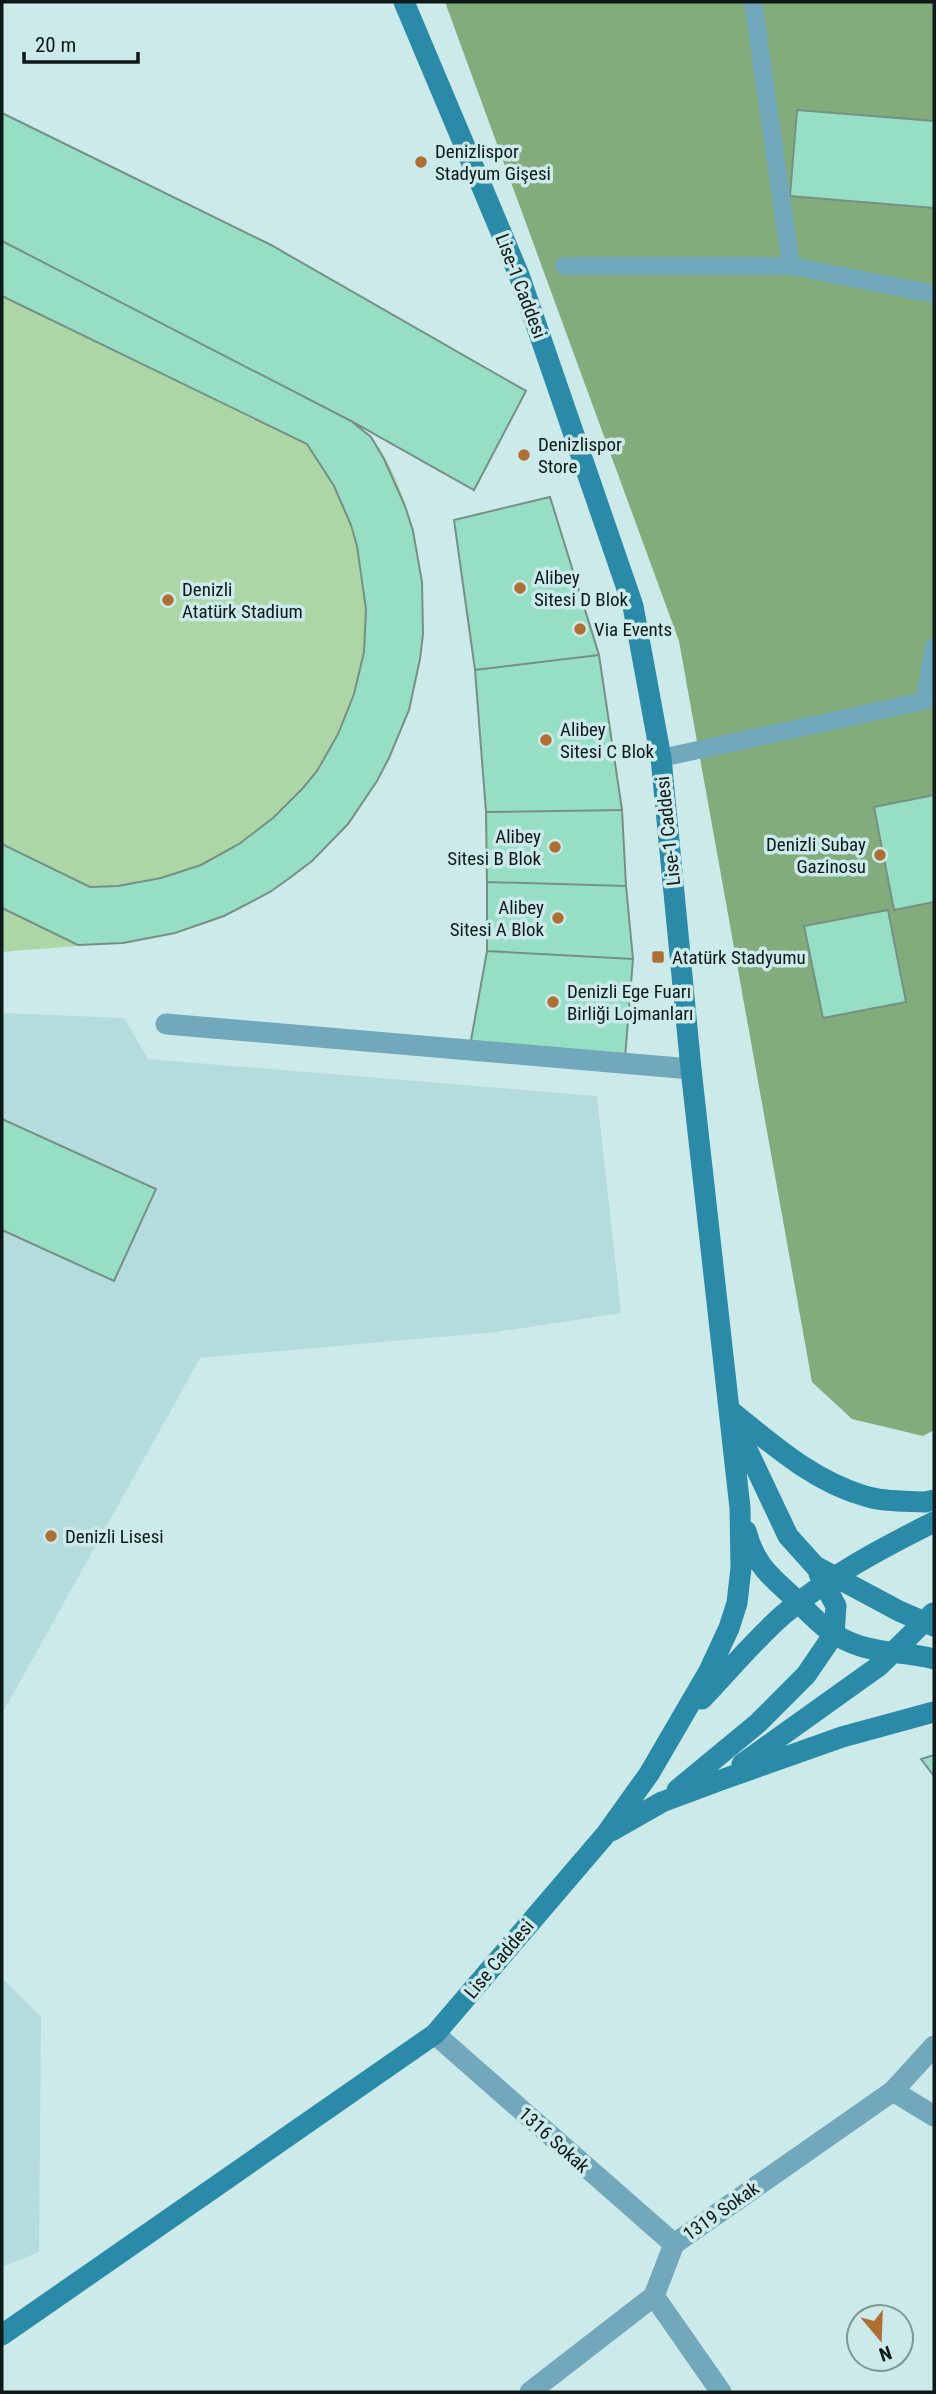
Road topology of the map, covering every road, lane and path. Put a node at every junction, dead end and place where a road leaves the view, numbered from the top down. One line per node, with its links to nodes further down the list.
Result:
1 (404, 2): 7 (main road, Lise-1 Caddesi)
2 (753, 2): 4 (lane)
3 (564, 266): 4 (lane)
4 (791, 266): 5 (lane)
5 (934, 294)
6 (934, 647): 7 (lane)
7 (661, 758): 9 (main road, Lise-1 Caddesi)
8 (166, 1024): 9 (street)
9 (691, 1069): 10 (main road, Lise-1 Caddesi)
10 (728, 1408): 11 (main road); 12 (main road, Lise Caddesi); 14 (main road)
11 (934, 1500)
12 (740, 1508): 15 (main road); 21 (main road, Lise Caddesi)
13 (934, 1522): 14 (main road)
14 (830, 1581): 15 (main road); 16 (main road); 17 (main road)
15 (791, 1609): 17 (main road); 21 (main road)
16 (931, 1620): 18 (main road)
17 (834, 1634): 18 (main road); 23 (main road)
18 (892, 1653): 19 (main road); 22 (main road)
19 (934, 1659)
20 (934, 1712): 22 (main road)
21 (678, 1723): 24 (main road, Lise Caddesi)
22 (720, 1780): 23 (main road)
23 (662, 1802): 24 (main road)
24 (606, 1834): 25 (main road, Lise Caddesi)
25 (435, 2034): 29 (street, 1316 Sokak); 31 (main road, Lise Caddesi)
26 (934, 2046): 27 (street, 1319 Sokak)
27 (892, 2091): 28 (street); 29 (street, 1319 Sokak)
28 (934, 2116)
29 (674, 2244): 30 (street, 1319 Sokak)
30 (654, 2296): 32 (street); 33 (street)
31 (2, 2335)
32 (530, 2392)
33 (720, 2392)

